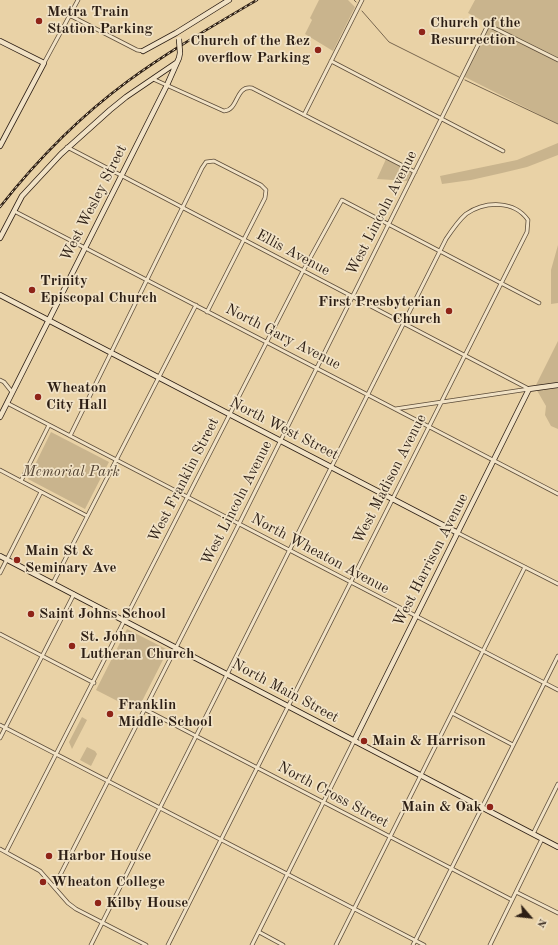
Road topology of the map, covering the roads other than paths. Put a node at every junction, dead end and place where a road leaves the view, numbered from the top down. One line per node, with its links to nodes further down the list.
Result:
1 (78, 0): 4 (street)
2 (229, 0): 5 (street)
3 (362, 0): 9 (street)
4 (69, 15): 7 (street); 11 (street)
5 (176, 33): 7 (street); 10 (street, West Wesley Street, bridge)
6 (0, 41): 11 (street)
7 (144, 51)
8 (558, 60): 15 (street, West Lincoln Avenue)
9 (331, 61): 14 (street); 15 (street)
10 (178, 62): 12 (street); 13 (street, West Wesley Street)
11 (44, 63): 16 (street)
12 (153, 79): 13 (street); 17 (street)
13 (167, 85): 14 (street); 20 (street, West Wesley Street)
14 (304, 115): 19 (street)
15 (442, 118): 18 (street); 19 (street, West Lincoln Avenue)
16 (0, 146)
17 (67, 148): 20 (street, Ellis Avenue); 22 (street)
18 (503, 151)
19 (415, 172): 23 (street, West Lincoln Avenue)
20 (121, 176): 21 (street, Ellis Avenue); 26 (street, West Wesley Street)
21 (182, 208): 25 (street, Ellis Avenue); 25 (street); 29 (street)
22 (14, 211): 24 (street); 26 (street, North Gary Avenue)
23 (389, 224): 27 (street); 28 (street, West Franklin Street); 32 (street, West Lincoln Avenue)
24 (0, 238)
25 (244, 240): 28 (street, Ellis Avenue); 35 (street)
26 (85, 248): 29 (street, North Gary Avenue); 36 (street, West Wesley Street)
27 (440, 251): 30 (street); 30 (street, West Madison Avenue); 37 (street, West Madison Avenue)
28 (303, 271): 32 (street, Ellis Avenue); 38 (street, West Franklin Street)
29 (147, 280): 34 (street, North Gary Avenue); 39 (street)
30 (501, 283): 33 (street); 40 (street, West Madison Avenue)
31 (0, 295): 36 (street, North West Street)
32 (353, 296): 37 (street, Ellis Avenue); 41 (street, West Lincoln Avenue)
33 (540, 303)
34 (196, 306): 35 (street, North Gary Avenue); 42 (street)
35 (207, 312): 38 (street, North Gary Avenue)
36 (49, 320): 39 (street, North West Street); 46 (street, West Wesley Street)
37 (404, 323): 40 (street, Ellis Avenue); 47 (street, West Madison Avenue)
38 (267, 343): 41 (street, North Gary Avenue); 51 (street, West Franklin Street)
39 (111, 353): 42 (street, North West Street); 55 (street)
40 (465, 355): 45 (street, Ellis Avenue); 49 (street, West Madison Avenue)
41 (317, 368): 47 (street, North Gary Avenue); 56 (street, West Lincoln Avenue)
42 (159, 378): 51 (street, North West Street); 57 (street)
43 (0, 380): 46 (street)
44 (558, 385): 45 (street)
45 (529, 389): 49 (street); 58 (street, West Harrison Avenue)
46 (12, 392): 48 (street, West Wesley Street)
47 (368, 394): 50 (street, North Gary Avenue); 59 (street, West Madison Avenue)
48 (7, 403): 52 (street, West Wesley Street); 53 (street, North Wheaton Avenue)
49 (441, 403): 50 (street); 54 (street, West Madison Avenue)
50 (395, 409): 54 (street, North Gary Avenue)
51 (230, 414): 56 (street, North West Street); 64 (street, West Franklin Street)
52 (0, 417)
53 (49, 425): 55 (street, North Wheaton Avenue); 61 (street)
54 (429, 426): 58 (street, North Gary Avenue); 65 (street, West Madison Avenue)
55 (70, 436): 57 (street, North Wheaton Avenue)
56 (281, 441): 59 (street, North West Street); 67 (street, West Lincoln Avenue)
57 (116, 460): 64 (street, North Wheaton Avenue); 66 (street)
58 (494, 461): 63 (street, North Gary Avenue); 68 (street, West Harrison Avenue)
59 (331, 467): 65 (street, North West Street); 69 (street, West Madison Avenue)
60 (0, 470): 61 (street)
61 (20, 481): 62 (street)
62 (41, 492): 66 (street); 71 (street)
63 (558, 494)
64 (188, 497): 67 (street, North Wheaton Avenue); 79 (street, West Franklin Street)
65 (393, 499): 68 (street, North West Street); 74 (street, West Madison Avenue)
66 (87, 516): 75 (street)
67 (239, 524): 69 (street, North Wheaton Avenue); 81 (street, West Lincoln Avenue)
68 (458, 533): 72 (street, North West Street); 78 (street, West Harrison Avenue)
69 (289, 550): 74 (street, North Wheaton Avenue); 85 (street, West Madison Avenue)
70 (0, 556): 71 (street, North Main Street)
71 (7, 559): 73 (street); 75 (street, North Main Street)
72 (525, 567): 76 (street, North West Street); 82 (street)
73 (0, 573)
74 (350, 582): 78 (street, North Wheaton Avenue); 89 (street, West Madison Avenue)
75 (53, 583): 77 (street, North Main Street)
76 (558, 584)
77 (74, 594): 79 (street, North Main Street); 83 (street)
78 (417, 616): 82 (street, North Wheaton Avenue); 96 (street, West Harrison Avenue)
79 (125, 621): 81 (street, North Main Street); 86 (street, West Franklin Street)
80 (0, 634): 83 (street)
81 (176, 647): 85 (street, North Main Street); 90 (street, West Lincoln Avenue)
82 (483, 651): 87 (street, North Wheaton Avenue); 91 (street)
83 (42, 656): 86 (street); 93 (street)
84 (558, 656): 87 (street)
85 (227, 674): 89 (street, North Main Street); 94 (street, West Madison Avenue)
86 (94, 683): 98 (street, West Franklin Street)
87 (544, 683): 88 (street, North Wheaton Avenue); 97 (street)
88 (558, 690)
89 (288, 706): 96 (street, North Main Street); 99 (street, West Madison Avenue)
90 (144, 709): 94 (street, North Cross Street); 101 (street, West Lincoln Avenue)
91 (452, 713): 97 (street); 100 (street)
92 (0, 725): 93 (street)
93 (5, 728): 95 (street); 98 (street)
94 (196, 736): 99 (street, North Cross Street); 105 (street, West Madison Avenue)
95 (0, 738)
96 (354, 741): 100 (street, North Main Street); 103 (street)
97 (513, 745): 104 (street)
98 (56, 754): 101 (street); 112 (street, West Franklin Street)
99 (257, 768): 103 (street, North Cross Street); 109 (street, West Madison Avenue)
100 (421, 776): 104 (street, North Main Street); 107 (street)
101 (108, 781): 105 (street); 115 (street, West Lincoln Avenue)
102 (558, 784): 106 (street)
103 (324, 803): 107 (street, North Cross Street); 114 (street)
104 (482, 807): 106 (street, North Main Street); 113 (street)
105 (159, 808): 109 (street); 120 (street, West Madison Avenue)
106 (533, 834): 108 (street, North Main Street)
107 (390, 837): 113 (street, North Cross Street); 118 (street)
108 (542, 839): 110 (street, North Main Street); 116 (street)
109 (221, 840): 114 (street); 125 (street, West Madison Avenue)
110 (558, 847)
111 (0, 849): 112 (street)
112 (6, 852): 115 (street)
113 (451, 869): 117 (street, North Cross Street); 122 (street)
114 (288, 874): 118 (street); 121 (street)
115 (54, 887): 120 (street)
116 (516, 892): 117 (street); 119 (street)
117 (512, 900): 131 (street)
118 (354, 909): 122 (street); 128 (street)
119 (558, 914)
120 (102, 922): 123 (street, West Madison Avenue); 124 (street)
121 (259, 932): 126 (street); 127 (street)
122 (415, 940): 129 (street); 130 (street)
123 (91, 945)
124 (146, 945)
125 (168, 945)
126 (252, 945)
127 (283, 945)
128 (336, 945)
129 (413, 945)
130 (424, 945)
131 (490, 945)

